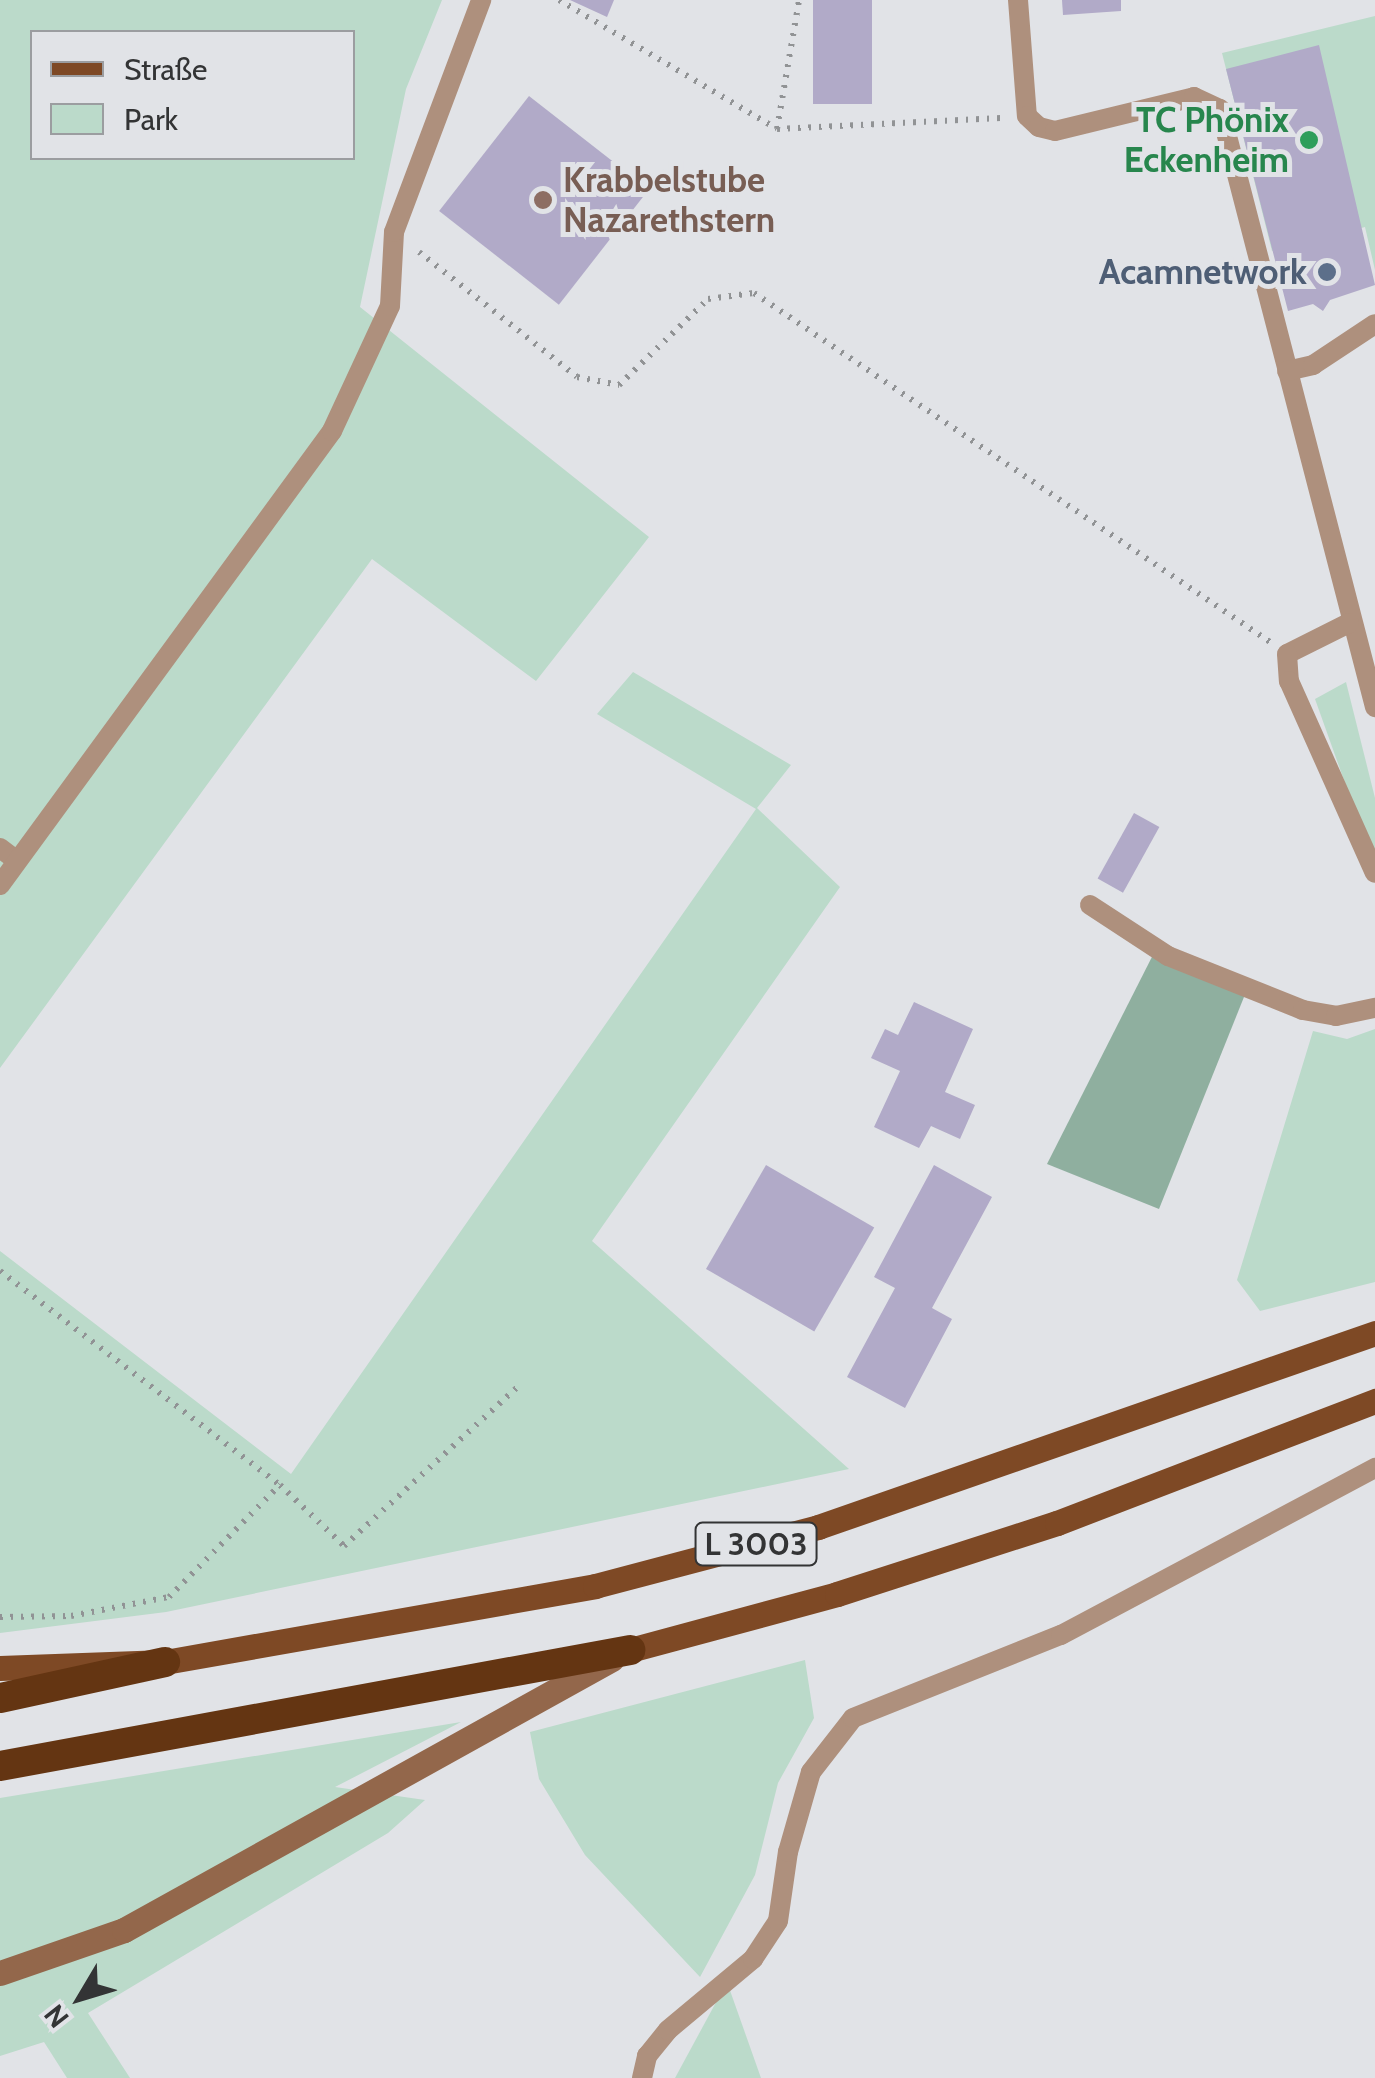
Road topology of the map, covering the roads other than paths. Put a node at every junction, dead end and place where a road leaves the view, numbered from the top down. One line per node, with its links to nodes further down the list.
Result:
1 (481, 0): 7 (lane)
2 (1018, 0): 4 (lane)
3 (1375, 324): 4 (lane)
4 (1287, 371): 5 (lane)
5 (1349, 623): 6 (lane); 8 (lane)
6 (1375, 707)
7 (9, 855): 9 (lane)
8 (1375, 873)
9 (0, 884)
10 (1090, 905): 11 (lane)
11 (1375, 1008)
12 (1375, 1333): 16 (main road, L 3003)
13 (1375, 1401): 15 (main road, L 3003)
14 (1375, 1468): 21 (lane)
15 (630, 1650): 19 (highway); 20 (main road, L 3003)
16 (165, 1662): 17 (main road, L 3003); 18 (highway)
17 (0, 1668)
18 (0, 1698)
19 (0, 1766)
20 (0, 1973)
21 (642, 2078)

